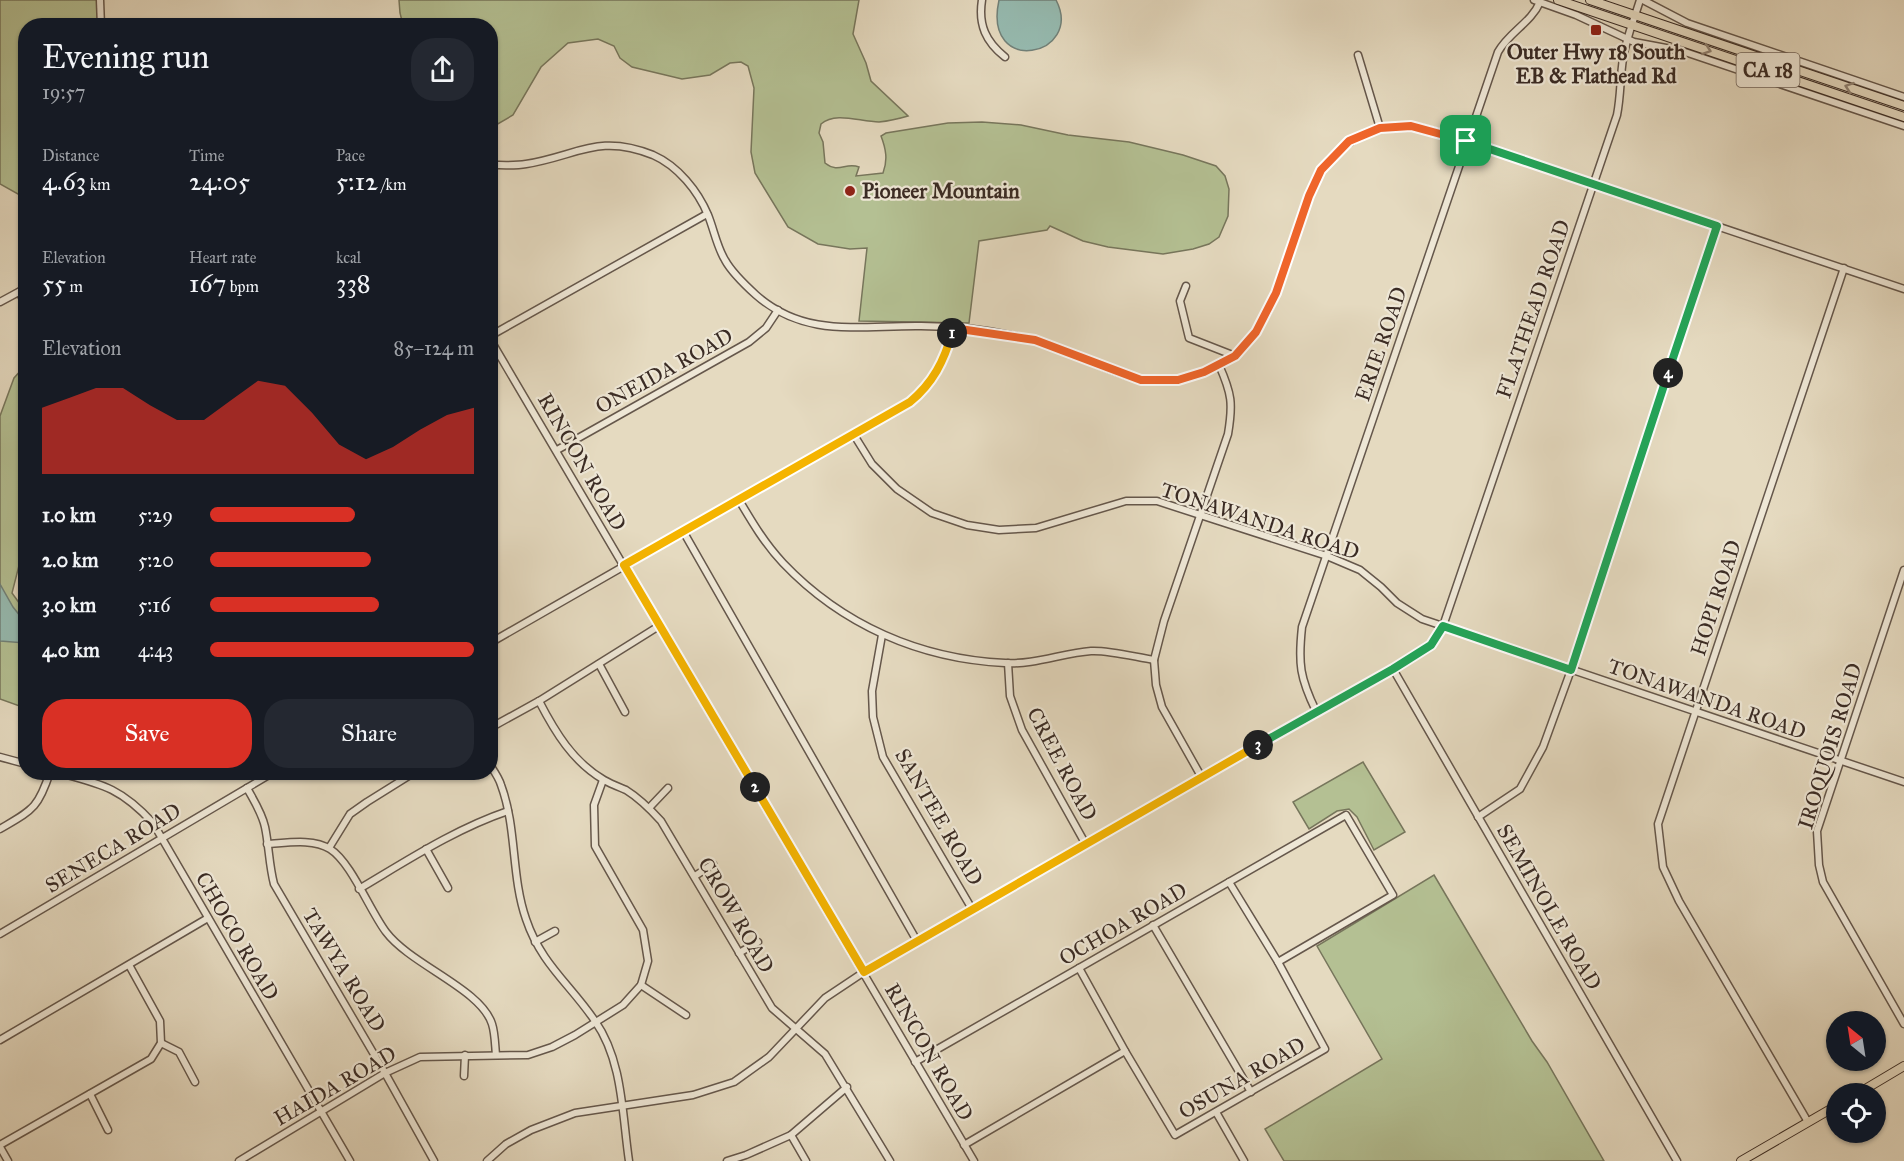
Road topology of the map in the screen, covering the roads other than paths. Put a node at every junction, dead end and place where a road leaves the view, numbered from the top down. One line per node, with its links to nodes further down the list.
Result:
1 (100, 0): 8 (street)
2 (982, 0): 12 (street)
3 (1558, 0): 9 (main road, CA 18)
4 (1590, 0): 7 (main road, CA 18)
5 (1641, 0): 7 (street, FLATHEAD ROAD); 13 (street)
6 (1537, 1): 10 (street); 18 (street, ERIE ROAD)
7 (1635, 15): 9 (street, FLATHEAD ROAD); 14 (main road, CA 18, one-way to 7)
8 (101, 18)
9 (1631, 25): 10 (street, FLATHEAD ROAD); 15 (main road, CA 18, one-way to 15)
10 (1627, 39): 16 (street); 20 (street, FLATHEAD ROAD)
11 (1358, 55): 17 (street)
12 (1005, 57)
13 (1904, 97)
14 (1904, 106)
15 (1904, 117)
16 (1904, 126)
17 (1380, 128): 18 (street); 32 (street)
18 (1466, 141): 20 (street); 39 (street, ERIE ROAD)
19 (498, 165): 21 (street)
20 (1593, 183): 22 (street); 43 (street, FLATHEAD ROAD)
21 (707, 214): 28 (street); 30 (street)
22 (1717, 226): 23 (street); 50 (street)
23 (1844, 268): 25 (street); 54 (street, HOPI ROAD)
24 (1186, 286): 32 (street)
25 (1904, 289)
26 (18, 293): 27 (street)
27 (0, 302)
28 (778, 310): 29 (street); 35 (street, ONEIDA ROAD)
29 (953, 328): 33 (street); 34 (street)
30 (498, 332)
31 (498, 351): 35 (street, RINCON ROAD)
32 (1235, 356): 33 (street)
33 (1219, 366): 37 (street)
34 (854, 435): 36 (street); 37 (street, TONAWANDA ROAD)
35 (556, 450): 40 (street, RINCON ROAD)
36 (739, 500): 38 (street); 44 (street)
37 (1202, 514): 39 (street, TONAWANDA ROAD); 46 (street)
38 (683, 531): 40 (street); 88 (street)
39 (1327, 556): 43 (street, TONAWANDA ROAD); 52 (street, ERIE ROAD)
40 (624, 565): 42 (street, RINCON ROAD); 45 (street)
41 (1904, 570): 57 (street, IROQUOIS ROAD)
42 (659, 626): 48 (street); 95 (street, RINCON ROAD)
43 (1443, 626): 49 (street, FLATHEAD ROAD); 50 (street, TONAWANDA ROAD)
44 (882, 635): 47 (street); 83 (street, SANTEE ROAD)
45 (498, 639)
46 (1154, 660): 47 (street); 59 (street)
47 (1008, 663): 74 (street, CREE ROAD)
48 (598, 664): 51 (street); 53 (street)
49 (1393, 669): 52 (street, FLATHEAD ROAD); 71 (street, SEMINOLE ROAD)
50 (1571, 670): 54 (street, TONAWANDA ROAD); 71 (street)
51 (538, 701): 55 (street); 65 (street, CROW ROAD)
52 (1316, 711): 59 (street, FLATHEAD ROAD)
53 (626, 712)
54 (1695, 713): 57 (street, TONAWANDA ROAD); 119 (street, HOPI ROAD)
55 (498, 724)
56 (0, 757): 58 (street)
57 (1840, 761): 66 (street, TONAWANDA ROAD); 99 (street, IROQUOIS ROAD)
58 (18, 762)
59 (1202, 778): 74 (street, FLATHEAD ROAD)
60 (498, 779): 70 (street)
61 (48, 780): 72 (street)
62 (85, 780): 73 (street, CHOCO ROAD)
63 (260, 780): 67 (street, SENECA ROAD)
64 (402, 780): 76 (street)
65 (603, 780): 69 (street, CROW ROAD); 96 (street)
66 (1904, 782)
67 (247, 788): 73 (street, SENECA ROAD); 75 (street, TAWYA ROAD)
68 (668, 788): 69 (street)
69 (649, 808): 79 (street, CROW ROAD)
70 (508, 811): 77 (street); 89 (street)
71 (1478, 817): 135 (street, SEMINOLE ROAD)
72 (0, 829)
73 (162, 838): 84 (street, CHOCO ROAD); 87 (street, SENECA ROAD)
74 (1085, 843): 83 (street, FLATHEAD ROAD)
75 (267, 844): 76 (street); 108 (street, TAWYA ROAD)
76 (329, 848): 82 (street)
77 (426, 849): 81 (street); 82 (street)
78 (713, 864): 79 (street)
79 (695, 876): 91 (street, CROW ROAD)
80 (1229, 882): 85 (street, OCHOA ROAD); 92 (street); 92 (street, OCHOA ROAD)
81 (448, 888)
82 (359, 889): 105 (street)
83 (972, 909): 88 (street, FLATHEAD ROAD)
84 (208, 918): 93 (street); 116 (street, CHOCO ROAD)
85 (1153, 926): 94 (street, OCHOA ROAD); 113 (street)
86 (555, 931): 89 (street)
87 (0, 934)
88 (917, 941): 95 (street, FLATHEAD ROAD)
89 (535, 942): 98 (street)
90 (758, 942): 91 (street)
91 (739, 953): 100 (street, CROW ROAD)
92 (1278, 962): 113 (street, OSUNA ROAD)
93 (129, 965): 101 (street); 102 (street)
94 (1079, 968): 103 (street); 106 (street, OCHOA ROAD)
95 (864, 972): 100 (street, FLATHEAD ROAD); 106 (street, RINCON ROAD)
96 (642, 985): 97 (street); 98 (street, HAIDA ROAD)
97 (686, 1015)
98 (596, 1021): 105 (street, HAIDA ROAD); 115 (street)
99 (1904, 1023)
100 (796, 1028): 112 (street, CROW ROAD); 115 (street, FLATHEAD ROAD)
101 (0, 1040)
102 (161, 1043): 110 (street); 114 (street)
103 (1125, 1050): 117 (street, OSUNA ROAD); 122 (street)
104 (465, 1055): 105 (street, HAIDA ROAD); 108 (street, HAIDA ROAD); 109 (street)
105 (496, 1055)
106 (915, 1062): 122 (street, RINCON ROAD)
107 (1904, 1066): 111 (main road)
108 (386, 1073): 116 (street, HAIDA ROAD); 127 (street, TAWYA ROAD)
109 (464, 1076)
110 (195, 1082)
111 (1875, 1083)
112 (847, 1088): 121 (street); 132 (street, CROW ROAD)
113 (1251, 1092): 117 (street, OSUNA ROAD)
114 (90, 1094): 120 (street); 123 (street)
115 (621, 1107): 128 (street, FLATHEAD ROAD); 129 (street)
116 (321, 1112): 125 (street, HAIDA ROAD); 126 (street, CHOCO ROAD)
117 (1216, 1112): 134 (street)
118 (1826, 1112): 119 (main road)
119 (1808, 1122): 136 (main road)
120 (108, 1130)
121 (791, 1135): 130 (street); 131 (street)
122 (964, 1144): 133 (street, RINCON ROAD)
123 (0, 1146): 124 (street)
124 (8, 1161)
125 (239, 1161)
126 (350, 1161)
127 (434, 1161)
128 (487, 1161)
129 (629, 1161)
130 (727, 1161)
131 (806, 1161)
132 (890, 1161)
133 (974, 1161)
134 (1244, 1161)
135 (1677, 1161)
136 (1741, 1161)

